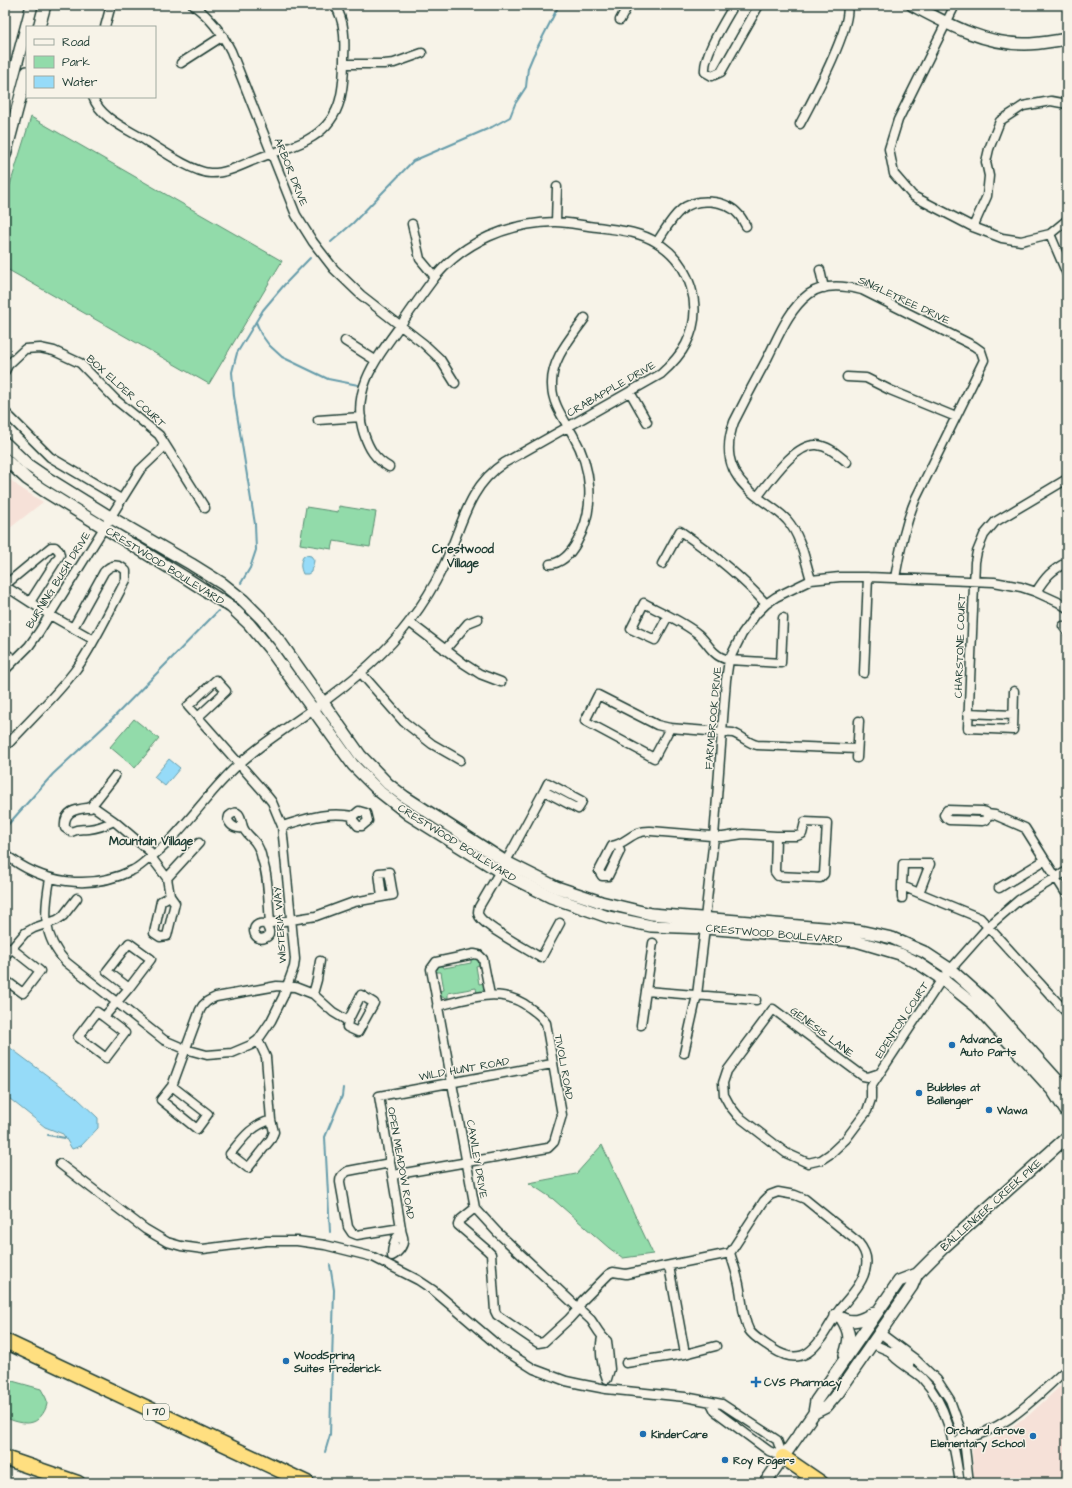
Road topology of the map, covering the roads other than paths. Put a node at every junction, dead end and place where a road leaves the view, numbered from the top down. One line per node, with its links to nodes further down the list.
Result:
1 (32, 5): 14 (main road)
2 (45, 5): 15 (main road)
3 (111, 5): 16 (street)
4 (193, 5): 18 (street, ARBOR DRIVE)
5 (335, 5): 22 (street)
6 (628, 5): 12 (street)
7 (734, 5): 8 (street)
8 (759, 5)
9 (847, 5): 27 (street)
10 (912, 5): 13 (main road)
11 (955, 5): 13 (street)
12 (620, 20)
13 (946, 23): 19 (main road); 35 (street)
14 (26, 26)
15 (39, 26)
16 (105, 26)
17 (26, 28): 26 (main road)
18 (223, 36): 21 (street); 29 (street, ARBOR DRIVE)
19 (1067, 39)
20 (422, 53): 22 (street)
21 (181, 64)
22 (344, 64): 29 (street)
23 (26, 76): 28 (main road)
24 (94, 98): 29 (street)
25 (1067, 104): 35 (street)
26 (5, 107)
27 (800, 124)
28 (5, 154)
29 (271, 154): 43 (street, ARBOR DRIVE)
30 (557, 187): 32 (street)
31 (1067, 220): 36 (street)
32 (556, 222): 37 (street, CRABAPPLE DRIVE); 40 (street, CRABAPPLE DRIVE)
33 (412, 224): 40 (street)
34 (746, 226): 37 (street)
35 (973, 227): 36 (street)
36 (1050, 234): 39 (street)
37 (657, 242): 49 (street, CRABAPPLE DRIVE)
38 (820, 270): 41 (street)
39 (1067, 274)
40 (435, 276): 43 (street, CRABAPPLE DRIVE)
41 (824, 288): 52 (street, SINGLETREE DRIVE); 64 (street, SINGLETREE DRIVE)
42 (585, 318): 55 (street)
43 (400, 325): 45 (street, CRABAPPLE DRIVE); 48 (street, ARBOR DRIVE)
44 (345, 341): 45 (street)
45 (375, 360): 51 (street, CRABAPPLE DRIVE)
46 (5, 370): 57 (street, BOX ELDER COURT)
47 (847, 378): 52 (street)
48 (455, 383)
49 (630, 392): 54 (street); 55 (street, CRABAPPLE DRIVE)
50 (5, 412): 65 (street)
51 (361, 417): 53 (street); 61 (street, CRABAPPLE DRIVE)
52 (956, 418): 73 (street, SINGLETREE DRIVE)
53 (318, 420)
54 (647, 422)
55 (567, 427): 70 (street); 85 (street, CRABAPPLE DRIVE)
56 (5, 443): 62 (main road, CRESTWOOD BOULEVARD)
57 (164, 443): 65 (street, BURNING BUSH DRIVE); 66 (street, BOX ELDER COURT)
58 (5, 451): 62 (main road)
59 (5, 459): 68 (main road, CRESTWOOD BOULEVARD)
60 (847, 462): 64 (street)
61 (389, 467)
62 (47, 478): 67 (main road, CRESTWOOD BOULEVARD)
63 (1067, 479): 75 (street, CHARSTONE COURT)
64 (758, 496): 74 (street, SINGLETREE DRIVE)
65 (121, 499): 67 (street, BURNING BUSH DRIVE)
66 (205, 508)
67 (110, 517): 68 (street, BURNING BUSH DRIVE); 97 (main road, CRESTWOOD BOULEVARD)
68 (104, 528): 81 (street, BURNING BUSH DRIVE); 98 (main road, CRESTWOOD BOULEVARD)
69 (1067, 562): 77 (street)
70 (550, 564)
71 (662, 564): 79 (street)
72 (868, 577): 73 (street, FARMBROOK DRIVE); 74 (street, FARMBROOK DRIVE); 94 (street)
73 (895, 578): 75 (street, FARMBROOK DRIVE)
74 (811, 580): 79 (street, FARMBROOK DRIVE)
75 (974, 580): 77 (street, FARMBROOK DRIVE); 99 (street, CHARSTONE COURT)
76 (5, 586): 78 (street); 78 (street)
77 (1036, 592): 80 (street, FARMBROOK DRIVE)
78 (30, 602): 81 (street)
79 (766, 604): 91 (street, FARMBROOK DRIVE)
80 (1067, 608)
81 (50, 615): 86 (street); 90 (street, BURNING BUSH DRIVE)
82 (668, 616): 82 (street); 91 (street)
83 (783, 618): 91 (street)
84 (478, 619): 88 (street)
85 (409, 622): 88 (street); 93 (street, CRABAPPLE DRIVE)
86 (74, 628): 87 (street); 87 (street)
87 (94, 640): 105 (street)
88 (445, 650): 95 (street)
89 (5, 653): 90 (street)
90 (15, 660): 92 (street, BURNING BUSH DRIVE)
91 (729, 660): 104 (street, FARMBROOK DRIVE)
92 (5, 670)
93 (361, 673): 97 (street, CRABAPPLE DRIVE); 108 (street)
94 (864, 673)
95 (501, 682)
96 (1014, 691): 100 (street, CHARSTONE COURT)
97 (323, 702): 98 (street); 125 (main road, CRESTWOOD BOULEVARD)
98 (312, 710): 109 (street); 126 (main road, CRESTWOOD BOULEVARD)
99 (968, 712): 100 (street, CHARSTONE COURT); 100 (street, CHARSTONE COURT)
100 (1013, 715)
101 (198, 717): 101 (street, WISTERIA WAY); 109 (street, WISTERIA WAY)
102 (859, 721): 106 (street)
103 (670, 728): 103 (street); 104 (street)
104 (722, 732): 106 (street); 119 (street, FARMBROOK DRIVE)
105 (5, 745)
106 (857, 749): 107 (street)
107 (857, 758)
108 (460, 760)
109 (240, 763): 116 (street, WISTERIA WAY); 123 (street)
110 (115, 776): 112 (street)
111 (544, 791): 125 (street)
112 (90, 808): 115 (street); 115 (street)
113 (987, 814): 124 (street)
114 (353, 816): 116 (street)
115 (114, 821): 123 (street)
116 (282, 826): 139 (street, WISTERIA WAY)
117 (243, 828): 139 (street)
118 (776, 836): 118 (street); 119 (street)
119 (714, 837): 121 (street); 141 (street, FARMBROOK DRIVE)
120 (199, 843): 128 (street)
121 (618, 845)
122 (5, 854): 130 (street)
123 (153, 856): 128 (street); 130 (street)
124 (1045, 860): 129 (street); 132 (street)
125 (506, 862): 126 (street); 141 (main road, CRESTWOOD BOULEVARD)
126 (499, 871): 140 (street); 141 (main road, CRESTWOOD BOULEVARD)
127 (1067, 871): 129 (street, EDENTON COURT)
128 (167, 878): 135 (street)
129 (1056, 878): 134 (street); 143 (street, EDENTON COURT)
130 (50, 879): 142 (street, WISTERIA WAY)
131 (902, 886): 133 (street); 133 (street); 138 (street)
132 (999, 888)
133 (919, 893): 143 (street)
134 (1067, 895)
135 (170, 896): 135 (street)
136 (382, 897): 139 (street)
137 (77, 898): 142 (street)
138 (902, 898)
139 (292, 920): 151 (street, WISTERIA WAY)
140 (560, 923)
141 (705, 923): 148 (main road, CRESTWOOD BOULEVARD); 149 (main road, CRESTWOOD BOULEVARD); 156 (street, FARMBROOK DRIVE)
142 (46, 925): 145 (street); 158 (street, WISTERIA WAY)
143 (989, 926): 148 (street, EDENTON COURT); 160 (street)
144 (653, 943): 153 (street)
145 (11, 948): 146 (street); 150 (street)
146 (5, 956)
147 (320, 961): 154 (street)
148 (950, 969): 149 (street, EDENTON COURT); 171 (main road, CRESTWOOD BOULEVARD)
149 (942, 979): 168 (street, EDENTON COURT); 173 (main road, CRESTWOOD BOULEVARD)
150 (5, 980)
151 (288, 986): 154 (street); 164 (street, WISTERIA WAY); 165 (street)
152 (129, 988): 152 (street); 158 (street)
153 (646, 991): 156 (street); 163 (street)
154 (313, 994): 162 (street)
155 (490, 994): 159 (street, TIVOLI ROAD); 159 (street, CAWLEY DRIVE); 167 (street, TIVOLI ROAD)
156 (698, 995): 157 (street); 166 (street, FARMBROOK DRIVE)
157 (756, 1000)
158 (116, 1002): 161 (street); 165 (street, WISTERIA WAY)
159 (437, 1006): 169 (street, CAWLEY DRIVE)
160 (1067, 1013)
161 (104, 1017): 161 (street)
162 (348, 1021)
163 (641, 1025)
164 (258, 1040): 165 (street, WISTERIA WAY); 174 (street)
165 (185, 1050): 170 (street)
166 (684, 1053)
167 (552, 1064): 169 (street, WILD HUNT ROAD); 177 (street, TIVOLI ROAD)
168 (880, 1072): 168 (street, GENESIS LANE)
169 (452, 1082): 172 (street, WILD HUNT ROAD); 177 (street, CAWLEY DRIVE)
170 (172, 1086): 170 (street)
171 (1067, 1091)
172 (379, 1096): 176 (street, OPEN MEADOW ROAD)
173 (1067, 1113)
174 (272, 1120): 174 (street)
175 (1067, 1137): 185 (main road, BALLENGER CREEK PIKE)
176 (390, 1163): 179 (street, OPEN MEADOW ROAD); 181 (street)
177 (467, 1163): 179 (street, TIVOLI ROAD); 180 (street, CAWLEY DRIVE)
178 (60, 1164): 183 (street)
179 (393, 1176): 181 (street, OPEN MEADOW ROAD)
180 (475, 1208): 186 (street, CAWLEY DRIVE); 186 (street)
181 (401, 1231): 183 (street, OPEN MEADOW ROAD)
182 (730, 1253): 184 (street); 188 (street); 188 (street)
183 (388, 1264): 199 (street)
184 (669, 1266): 186 (street); 194 (street)
185 (917, 1274): 187 (main road, BALLENGER CREEK PIKE); 189 (main road, BALLENGER CREEK PIKE)
186 (579, 1308): 199 (street, CAWLEY DRIVE)
187 (878, 1310): 188 (main road); 196 (main road, BALLENGER CREEK PIKE)
188 (839, 1317): 196 (main road)
189 (880, 1333): 191 (main road, BALLENGER CREEK PIKE); 195 (street)
190 (5, 1341): 207 (highway, I 70)
191 (873, 1344): 193 (street); 201 (main road, BALLENGER CREEK PIKE)
192 (716, 1346): 194 (street)
193 (889, 1351): 195 (street); 203 (street)
194 (686, 1354): 197 (street)
195 (916, 1359): 202 (street)
196 (843, 1361): 201 (main road, BALLENGER CREEK PIKE)
197 (626, 1363)
198 (1067, 1369): 202 (street)
199 (606, 1389): 200 (street)
200 (711, 1403): 204 (street); 204 (street)
201 (814, 1413): 204 (main road, BALLENGER CREEK PIKE)
202 (964, 1440): 203 (street); 211 (street)
203 (954, 1442): 210 (street)
204 (783, 1457): 208 (main road, BALLENGER CREEK PIKE); 209 (highway)
205 (5, 1458): 206 (highway)
206 (78, 1483)
207 (307, 1483)
208 (765, 1483)
209 (821, 1483)
210 (960, 1483)
211 (969, 1483)

